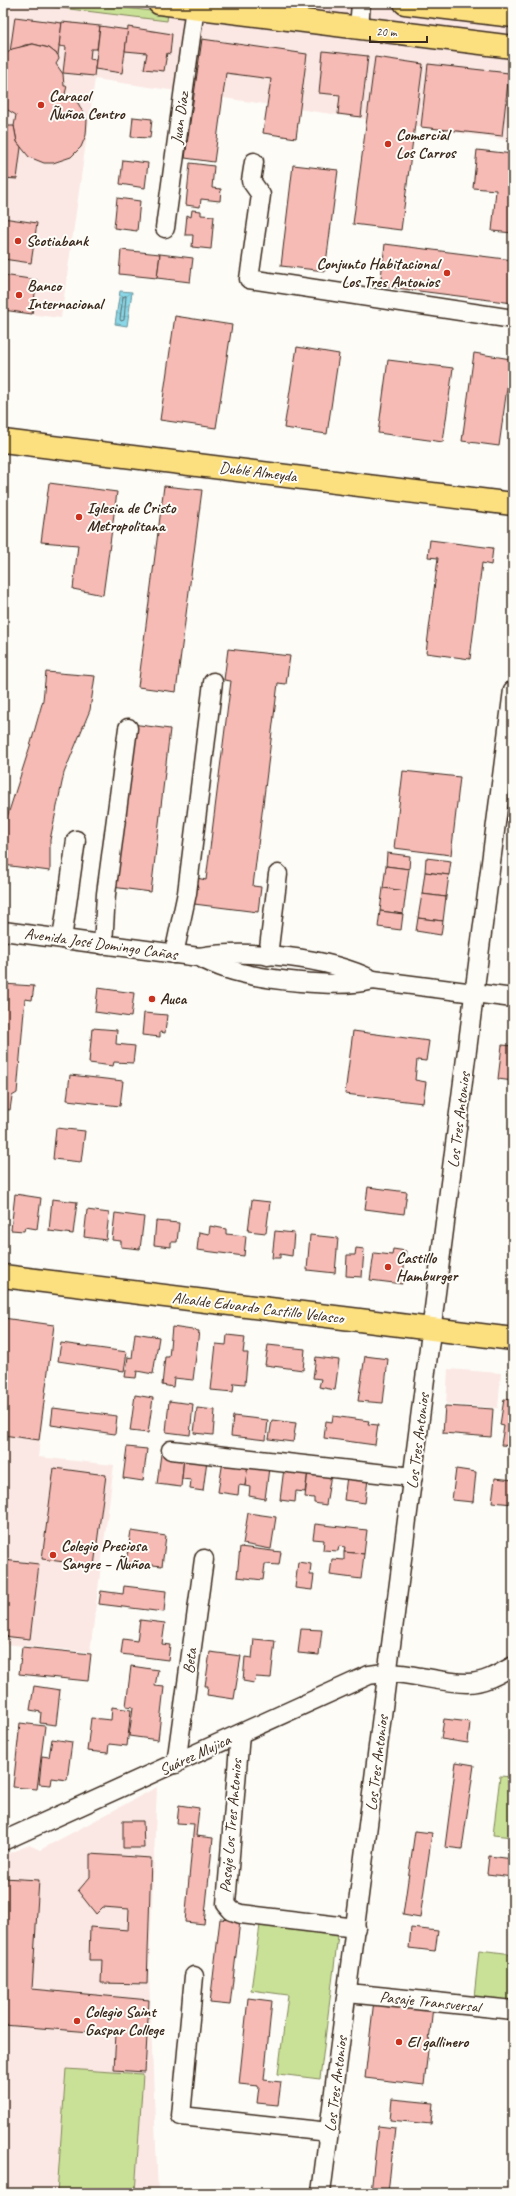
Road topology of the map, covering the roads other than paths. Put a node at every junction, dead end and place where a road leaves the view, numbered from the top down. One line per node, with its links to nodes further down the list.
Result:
1 (160, 3): 4 (main road)
2 (361, 3): 6 (street)
3 (405, 3): 5 (main road)
4 (195, 7): 6 (main road); 9 (street, Juan Díaz)
5 (513, 16)
6 (359, 28): 7 (main road)
7 (513, 47)
8 (254, 162): 10 (street)
9 (165, 228)
10 (513, 319)
11 (3, 441): 12 (main road, Dublé Almeyda)
12 (513, 504)
13 (212, 682): 21 (street)
14 (513, 690): 25 (street, Los Tres Antonios)
15 (128, 728): 20 (street)
16 (76, 840): 19 (street)
17 (278, 874): 22 (street)
18 (3, 931): 19 (street, Avenida José Domingo Cañas)
19 (62, 939): 20 (street, Avenida José Domingo Cañas)
20 (103, 945): 21 (street, Avenida José Domingo Cañas)
21 (174, 954): 23 (street, Avenida José Domingo Cañas)
22 (268, 956): 23 (street, Avenida José Domingo Cañas); 24 (street, Avenida José Domingo Cañas)
23 (199, 957): 24 (street, Avenida José Domingo Cañas)
24 (373, 980): 25 (street, Avenida José Domingo Cañas)
25 (475, 993): 26 (street, Avenida José Domingo Cañas); 28 (street, Los Tres Antonios)
26 (513, 998)
27 (3, 1276): 28 (main road, Alcalde Eduardo Castillo Velasco)
28 (432, 1330): 29 (main road, Alcalde Eduardo Castillo Velasco); 31 (street, Los Tres Antonios)
29 (513, 1339)
30 (171, 1450): 31 (street)
31 (413, 1477): 34 (street, Los Tres Antonios)
32 (204, 1559): 36 (street, Beta)
33 (513, 1666): 34 (street, Suárez Mujica)
34 (389, 1672): 35 (street, Suárez Mujica); 38 (street, Los Tres Antonios)
35 (240, 1734): 36 (street, Suárez Mujica); 38 (street, Pasaje Los Tres Antonios)
36 (176, 1764): 37 (street, Suárez Mujica)
37 (3, 1842)
38 (356, 1928): 40 (street, Los Tres Antonios)
39 (194, 1976): 42 (street)
40 (348, 1993): 41 (street, Pasaje Transversal); 42 (street, Los Tres Antonios)
41 (513, 2010)
42 (330, 2132): 43 (street, Los Tres Antonios)
43 (322, 2193)

